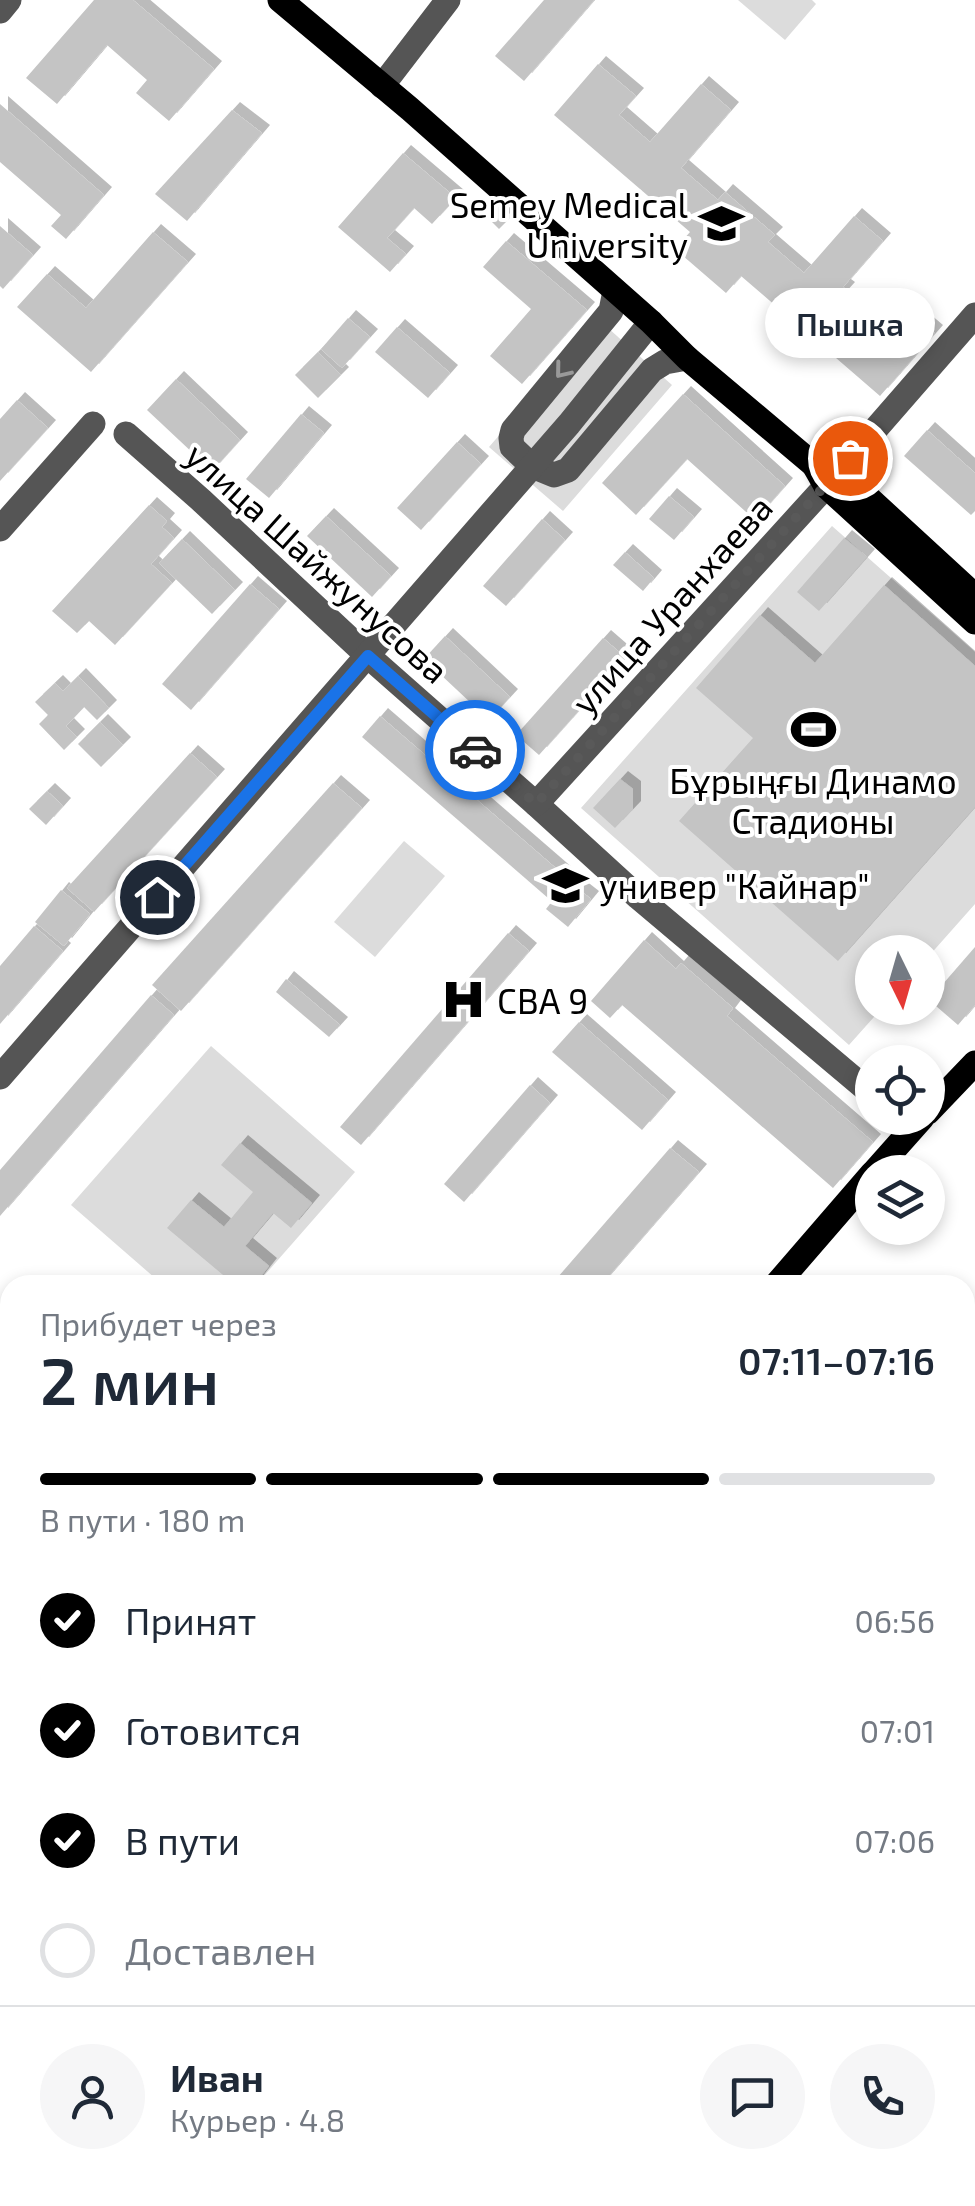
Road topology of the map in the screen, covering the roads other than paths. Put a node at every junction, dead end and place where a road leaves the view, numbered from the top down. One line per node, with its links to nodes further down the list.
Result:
1 (9, 0): 4 (street)
2 (280, 0): 5 (main road)
3 (448, 0): 5 (street)
4 (0, 11)
5 (382, 86): 6 (main road)
6 (614, 291): 8 (main road); 12 (street, one-way to 12)
7 (975, 315): 13 (street, улица Уранхаева)
8 (651, 322): 9 (main road); 12 (street)
9 (688, 358): 12 (street); 13 (main road)
10 (92, 424): 14 (street)
11 (126, 434): 17 (street, улица Шайжунусова)
12 (532, 466): 17 (street)
13 (826, 474): 15 (main road); 16 (main road); 18 (street, улица Уранхаева)
14 (0, 530)
15 (975, 596)
16 (975, 622)
17 (368, 656): 18 (street, улица Шайжунусова); 20 (street)
18 (536, 804): 21 (street, улица Шайжунусова)
19 (975, 1063): 22 (main road)
20 (0, 1077)
21 (855, 1080)
22 (945, 1091)
23 (903, 1135): 24 (main road)
24 (887, 1155)
25 (855, 1194): 26 (main road)
26 (785, 1275)

